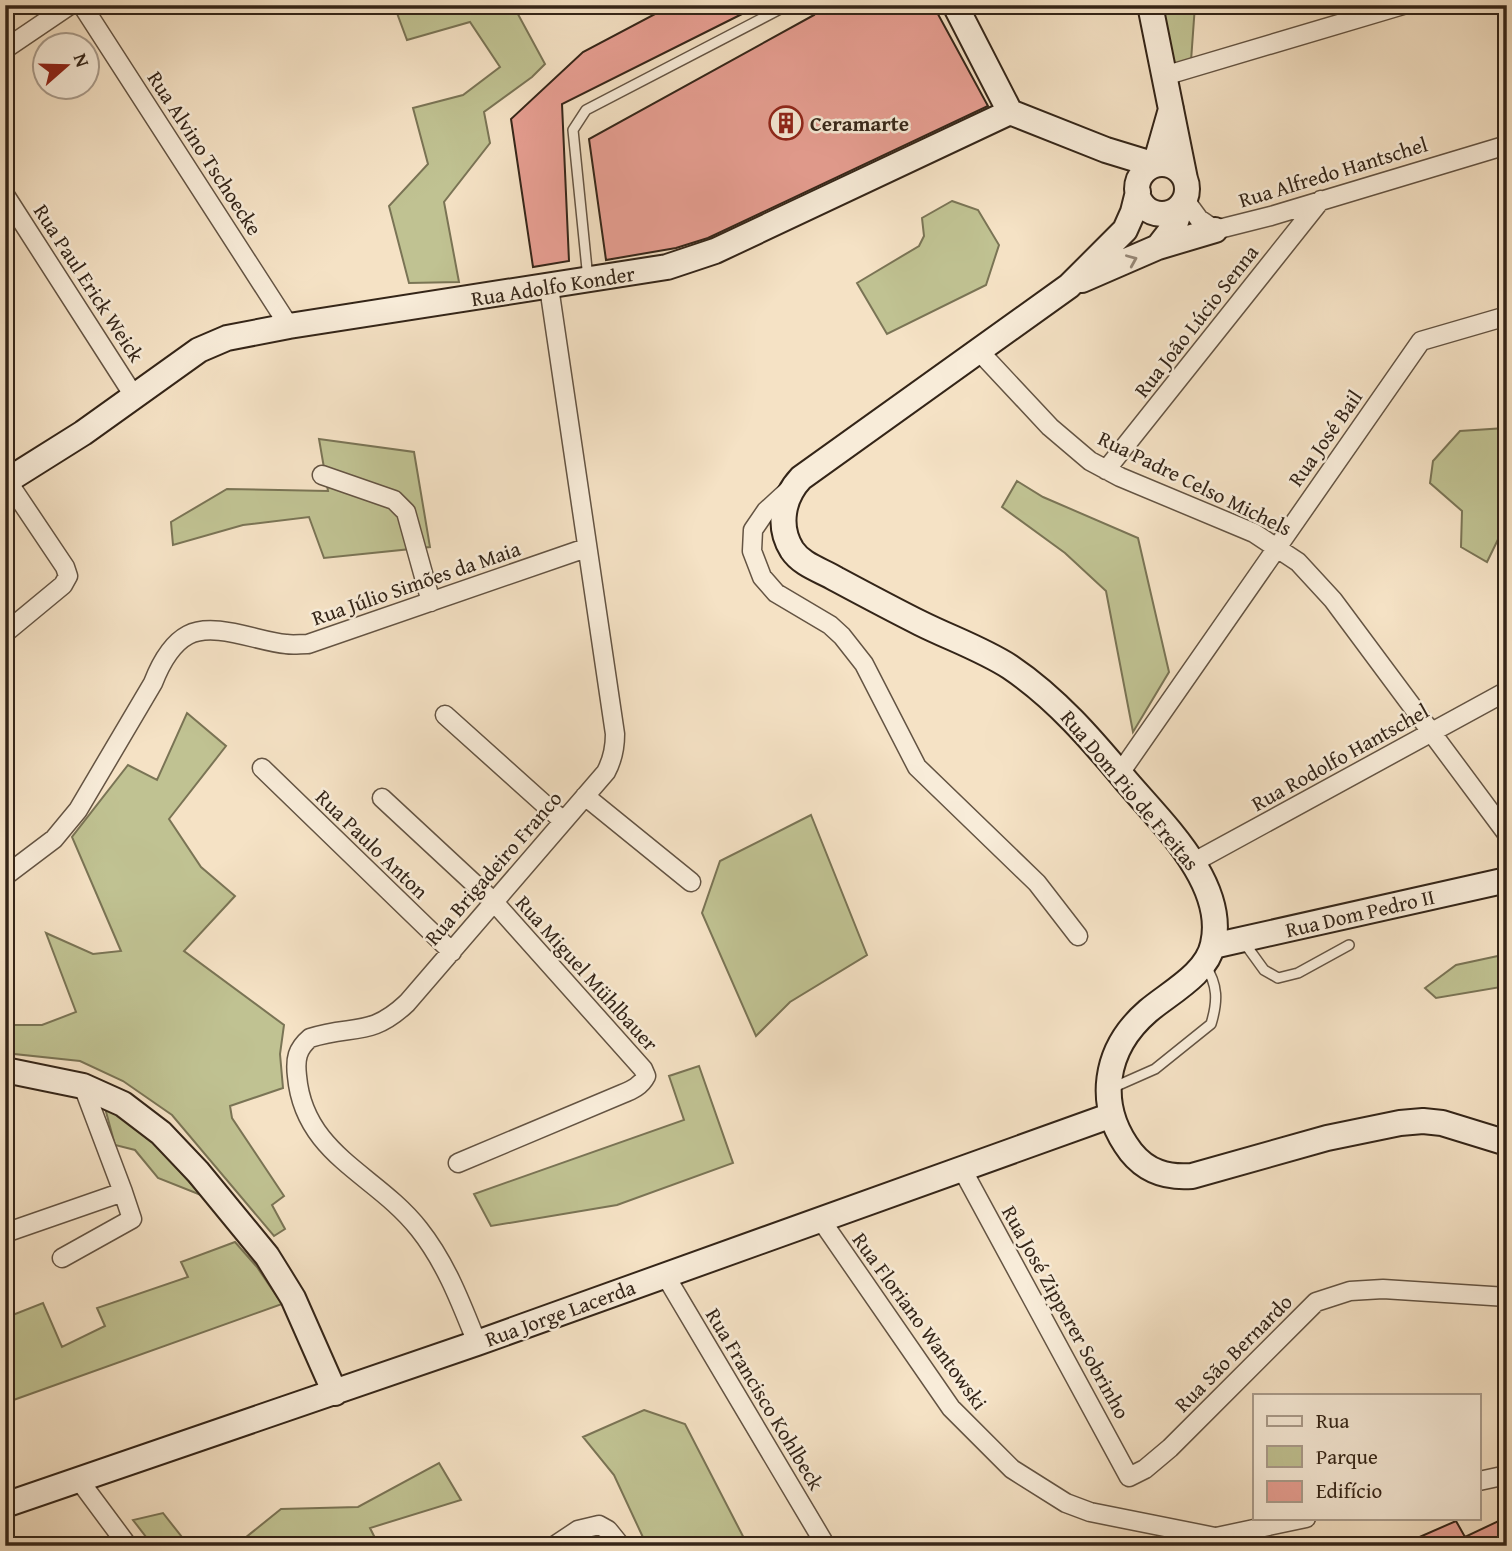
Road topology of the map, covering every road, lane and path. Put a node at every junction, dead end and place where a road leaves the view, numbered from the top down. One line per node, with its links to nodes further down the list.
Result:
1 (70, 5): 7 (street)
2 (82, 5): 26 (street, Rua Alvino Tschoecke)
3 (955, 5): 10 (main road)
4 (1150, 5): 8 (main road)
5 (1403, 5): 8 (street)
6 (783, 7): 22 (lane)
7 (5, 49)
8 (1164, 76): 9 (main road)
9 (1171, 109): 13 (main road); 16 (main road)
10 (1010, 112): 12 (main road); 22 (main road, Rua Adolfo Konder)
11 (1507, 145): 17 (street, Rua Alfredo Hantschel)
12 (1106, 150): 13 (main road); 14 (main road)
13 (1155, 165): 14 (main road); 16 (main road)
14 (1138, 188): 16 (main road); 23 (main road)
15 (5, 195): 28 (street, Rua Paul Erick Weick)
16 (1184, 195): 19 (street); 20 (main road)
17 (1321, 200): 18 (street, Rua Alfredo Hantschel); 21 (street, Rua João Lúcio Senna)
18 (1272, 216): 19 (street, Rua Alfredo Hantschel); 21 (street)
19 (1215, 230): 20 (main road)
20 (1158, 247): 23 (main road, one-way to 20)
21 (1281, 250): 29 (street, Rua João Lúcio Senna)
22 (588, 280): 24 (main road, Rua Adolfo Konder)
23 (1069, 286): 27 (main road)
24 (549, 287): 26 (main road, Rua Adolfo Konder); 34 (street, Rua Brigadeiro Franco)
25 (1507, 316): 33 (street, Rua José Bail)
26 (289, 326): 28 (main road, Rua Adolfo Konder)
27 (978, 350): 29 (street, Rua Padre Celso Michels); 32 (main road)
28 (134, 396): 31 (main road, Rua Adolfo Konder)
29 (1106, 470): 33 (street, Rua Padre Celso Michels)
30 (322, 475): 35 (street)
31 (6, 482): 36 (street)
32 (790, 489): 41 (main road, Rua Dom Pio de Freitas); 51 (street)
33 (1277, 546): 39 (street, Rua Padre Celso Michels); 41 (street, Rua José Bail)
34 (586, 548): 35 (street, Rua Júlio Simões da Maia); 42 (street, Rua Brigadeiro Franco)
35 (431, 602): 47 (street, Rua Júlio Simões da Maia)
36 (5, 633)
37 (1507, 691): 39 (street, Rua Rodolfo Hantschel)
38 (445, 715): 44 (street)
39 (1432, 733): 45 (street, Rua Padre Celso Michels); 46 (street, Rua Rodolfo Hantschel)
40 (262, 768): 54 (street, Rua Paulo Anton)
41 (1120, 774): 46 (main road, Rua Dom Pio de Freitas)
42 (585, 796): 44 (street, Rua Brigadeiro Franco); 49 (street)
43 (382, 798): 50 (street)
44 (563, 821): 50 (street, Rua Brigadeiro Franco)
45 (1507, 834)
46 (1194, 862): 55 (main road, Rua Dom Pio de Freitas)
47 (5, 877)
48 (1507, 880): 52 (main road, Rua Dom Pedro II)
49 (691, 883)
50 (494, 902): 54 (street, Rua Brigadeiro Franco); 61 (street, Rua Miguel Mühlbauer)
51 (1077, 936)
52 (1242, 940): 53 (lane); 55 (main road, Rua Dom Pedro II)
53 (1349, 945)
54 (452, 952): 69 (street, Rua Brigadeiro Franco)
55 (1208, 955): 58 (main road); 58 (lane)
56 (5, 1070): 57 (main road)
57 (83, 1086): 63 (street); 70 (main road)
58 (1107, 1089): 59 (main road)
59 (1112, 1115): 60 (main road); 62 (main road, Rua Jorge Lacerda)
60 (1507, 1143)
61 (458, 1163)
62 (962, 1169): 64 (main road, Rua Jorge Lacerda); 72 (street, Rua José Zipperer Sobrinho)
63 (124, 1192): 65 (street); 66 (street)
64 (821, 1220): 67 (main road, Rua Jorge Lacerda); 77 (street, Rua Floriano Wantowski)
65 (5, 1233)
66 (62, 1258)
67 (665, 1275): 69 (main road, Rua Jorge Lacerda); 81 (street, Rua Francisco Kohlbeck)
68 (1507, 1297): 72 (street, Rua São Bernardo)
69 (477, 1343): 70 (main road, Rua Jorge Lacerda)
70 (335, 1392): 73 (main road, Rua Jorge Lacerda)
71 (1507, 1475): 74 (street)
72 (1129, 1477)
73 (79, 1480): 75 (main road, Rua Jorge Lacerda); 78 (street)
74 (1480, 1481)
75 (5, 1504)
76 (1296, 1520): 77 (street)
77 (1215, 1537): 82 (street)
78 (128, 1546)
79 (554, 1546): 80 (street)
80 (621, 1546)
81 (826, 1546)
82 (1174, 1546)

